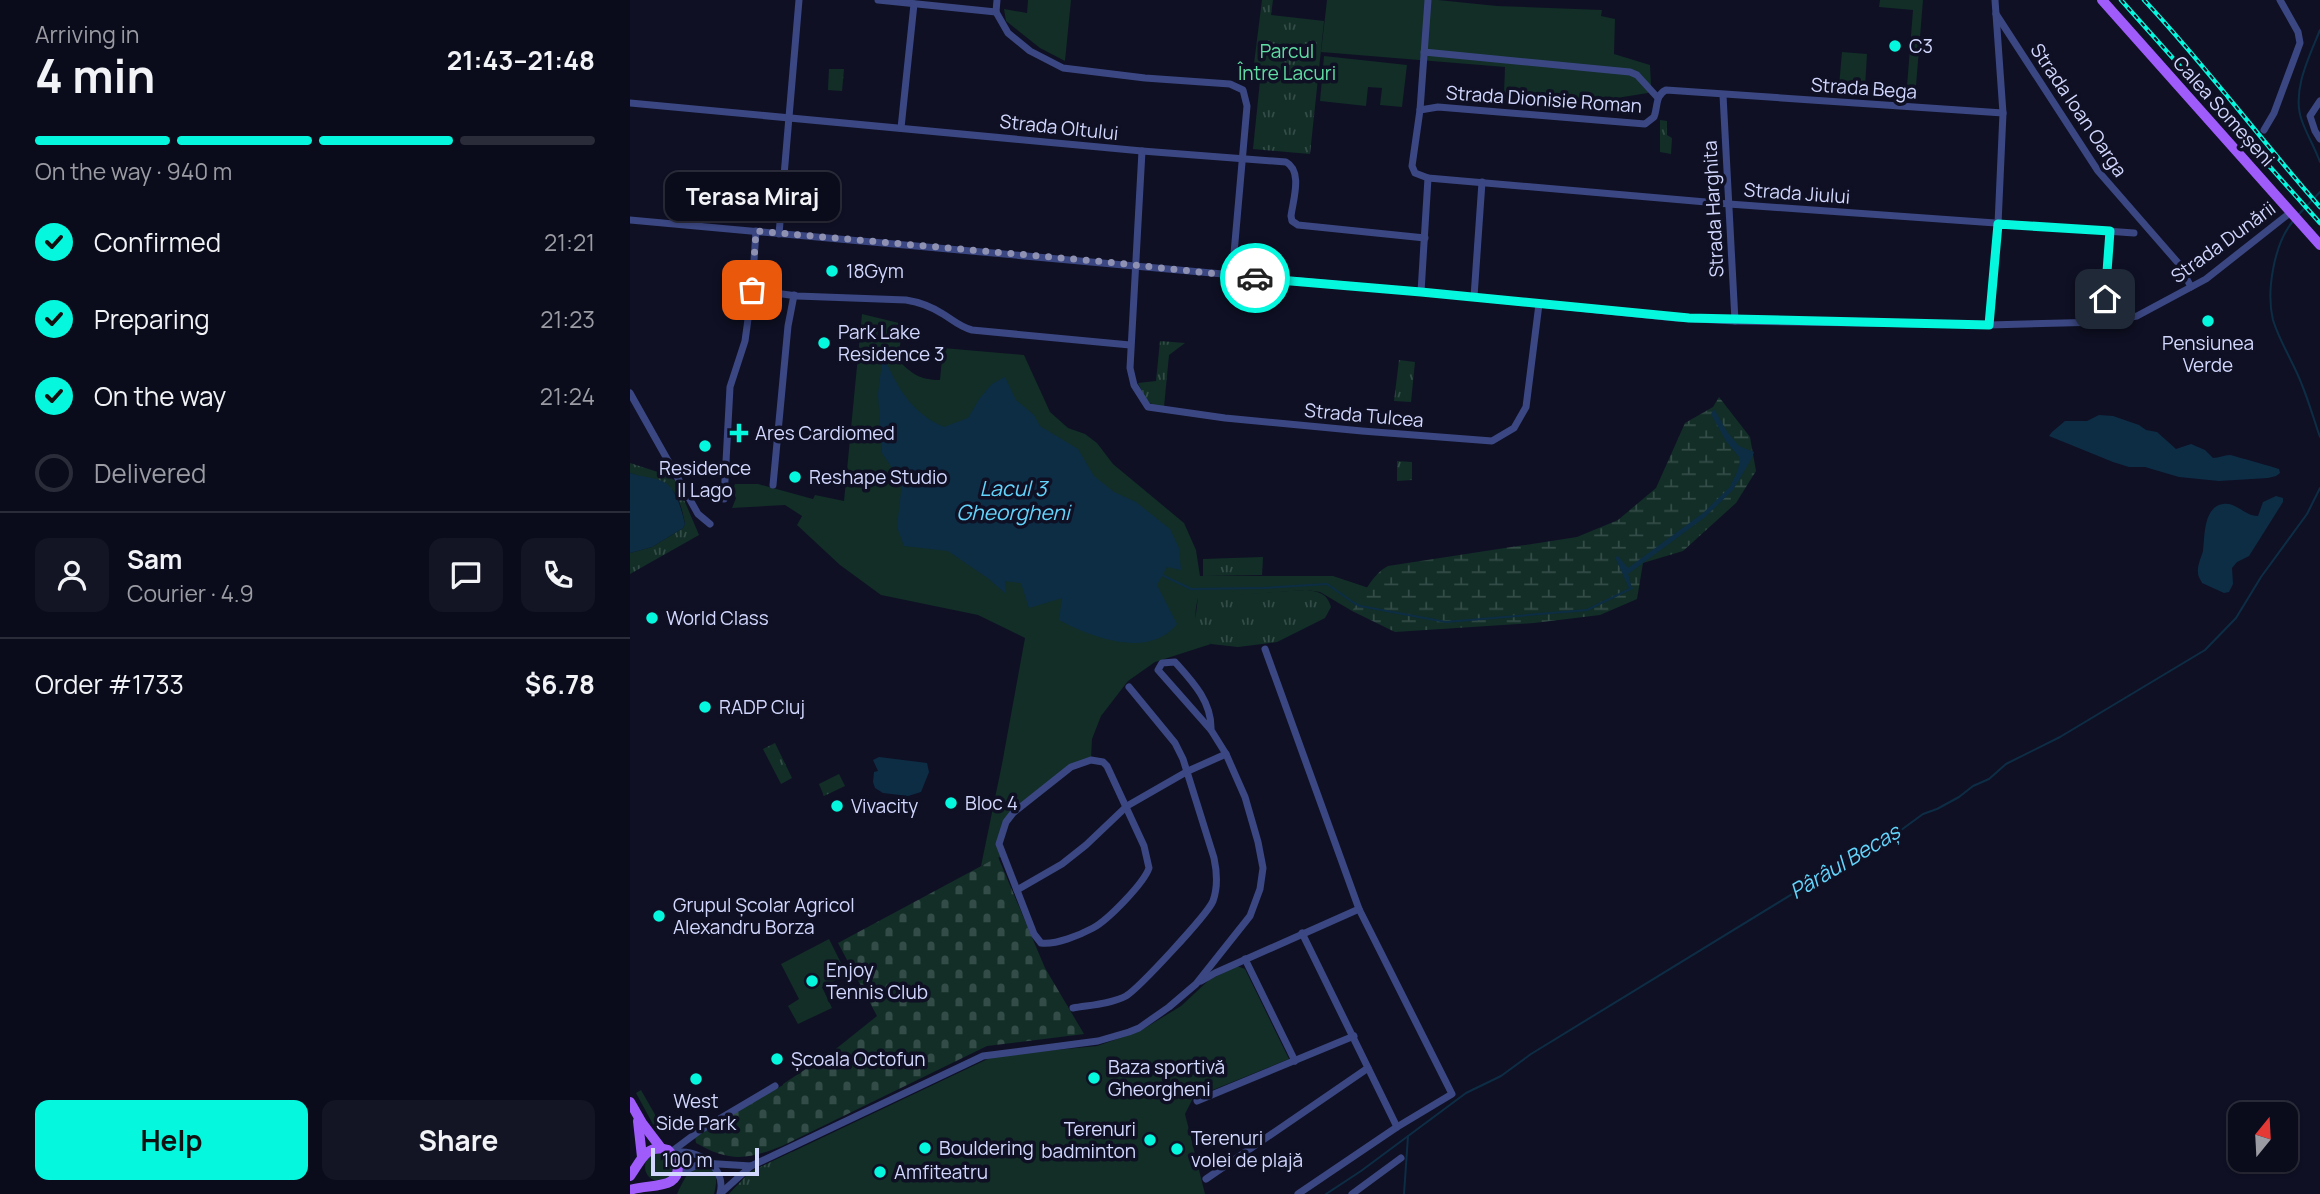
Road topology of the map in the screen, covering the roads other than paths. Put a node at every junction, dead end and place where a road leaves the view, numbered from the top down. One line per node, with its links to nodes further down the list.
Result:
1 (799, 0): 18 (street)
2 (878, 0): 8 (street)
3 (997, 0): 9 (street)
4 (1427, 0): 11 (street)
5 (1995, 0): 10 (street)
6 (2102, 0): 27 (main road, Calea Someșeni)
7 (2280, 0): 20 (street)
8 (914, 4): 9 (street); 19 (street)
9 (996, 12): 23 (street)
10 (1996, 14): 17 (street); 38 (street, Strada Ioan Oarga)
11 (1424, 52): 13 (street); 16 (street)
12 (1723, 95): 13 (street, Strada Dionisie Roman); 17 (street, Strada Bega); 26 (street, Strada Harghita)
13 (1658, 98): 16 (street, Strada Dionisie Roman)
14 (2320, 101): 21 (street)
15 (630, 103): 18 (street, Strada Oltului)
16 (1420, 110): 24 (street, Strada Dionisie Roman)
17 (2003, 113): 29 (street)
18 (791, 118): 19 (street, Strada Oltului); 33 (street)
19 (901, 128): 22 (street, Strada Oltului)
20 (2264, 130)
21 (2320, 139)
22 (1142, 151): 23 (street, Strada Oltului); 36 (street, Strada Tulcea)
23 (1242, 160): 34 (street, Strada Oltului); 37 (street)
24 (1428, 178): 25 (street, Strada Jiului); 34 (street)
25 (1482, 183): 26 (street, Strada Jiului); 42 (street)
26 (1729, 204): 29 (street, Strada Jiului); 44 (street, Strada Harghita)
27 (2292, 212): 35 (main road, Calea Someșeni); 38 (street, Strada Dunării)
28 (630, 220): 30 (street, Strada Dunării)
29 (1998, 224): 31 (street, Strada Jiului); 46 (street)
30 (756, 231): 33 (street, Strada Dunării); 39 (street)
31 (2110, 231): 32 (street, Strada Jiului); 45 (street)
32 (2134, 233)
33 (779, 234): 36 (street, Strada Dunării)
34 (1425, 238): 40 (street)
35 (2320, 245)
36 (1135, 265): 37 (street, Strada Dunării); 47 (street, Strada Tulcea)
37 (1232, 276): 40 (street, Strada Dunării)
38 (2190, 287): 45 (street, Strada Dunării)
39 (752, 290): 41 (street); 50 (street)
40 (1421, 292): 42 (street, Strada Dunării)
41 (794, 295): 47 (street); 49 (street)
42 (1474, 297): 43 (street, Strada Dunării)
43 (1539, 304): 44 (street, Strada Dunării); 47 (street, Strada Tulcea)
44 (1735, 321): 46 (street, Strada Dunării)
45 (2103, 322): 46 (street, Strada Dunării)
46 (1989, 325)
47 (1130, 345)
48 (630, 393): 51 (street)
49 (773, 485)
50 (724, 499)
51 (710, 524)
52 (1265, 649): 59 (street)
53 (1129, 687): 56 (street)
54 (1211, 730): 54 (street); 55 (street)
55 (1226, 754): 56 (street); 62 (street)
56 (1188, 771): 57 (street); 63 (street)
57 (1127, 806): 58 (street); 58 (street); 58 (street)
58 (1017, 890)
59 (1359, 909): 60 (street); 71 (street)
60 (1302, 933): 61 (street); 64 (street)
61 (1245, 959): 62 (street); 65 (street)
62 (1196, 984): 76 (street)
63 (1073, 1008)
64 (1354, 1036): 65 (street); 66 (street)
65 (1295, 1061): 68 (street)
66 (1368, 1068): 71 (street); 79 (street)
67 (775, 1086): 72 (street)
68 (1197, 1101)
69 (630, 1102): 70 (main road)
70 (636, 1114): 72 (main road); 73 (main road)
71 (1397, 1127): 83 (street)
72 (667, 1150): 73 (main road); 75 (street); 77 (main road)
73 (642, 1158): 78 (main road); 80 (main road)
74 (1401, 1158): 84 (street)
75 (709, 1163): 76 (street); 77 (street); 82 (street)
76 (751, 1166): 82 (street)
77 (677, 1174): 80 (main road)
78 (630, 1176)
79 (1206, 1179)
80 (652, 1185): 81 (main road)
81 (630, 1190)
82 (721, 1193)
83 (1298, 1194)
84 (1353, 1194)

